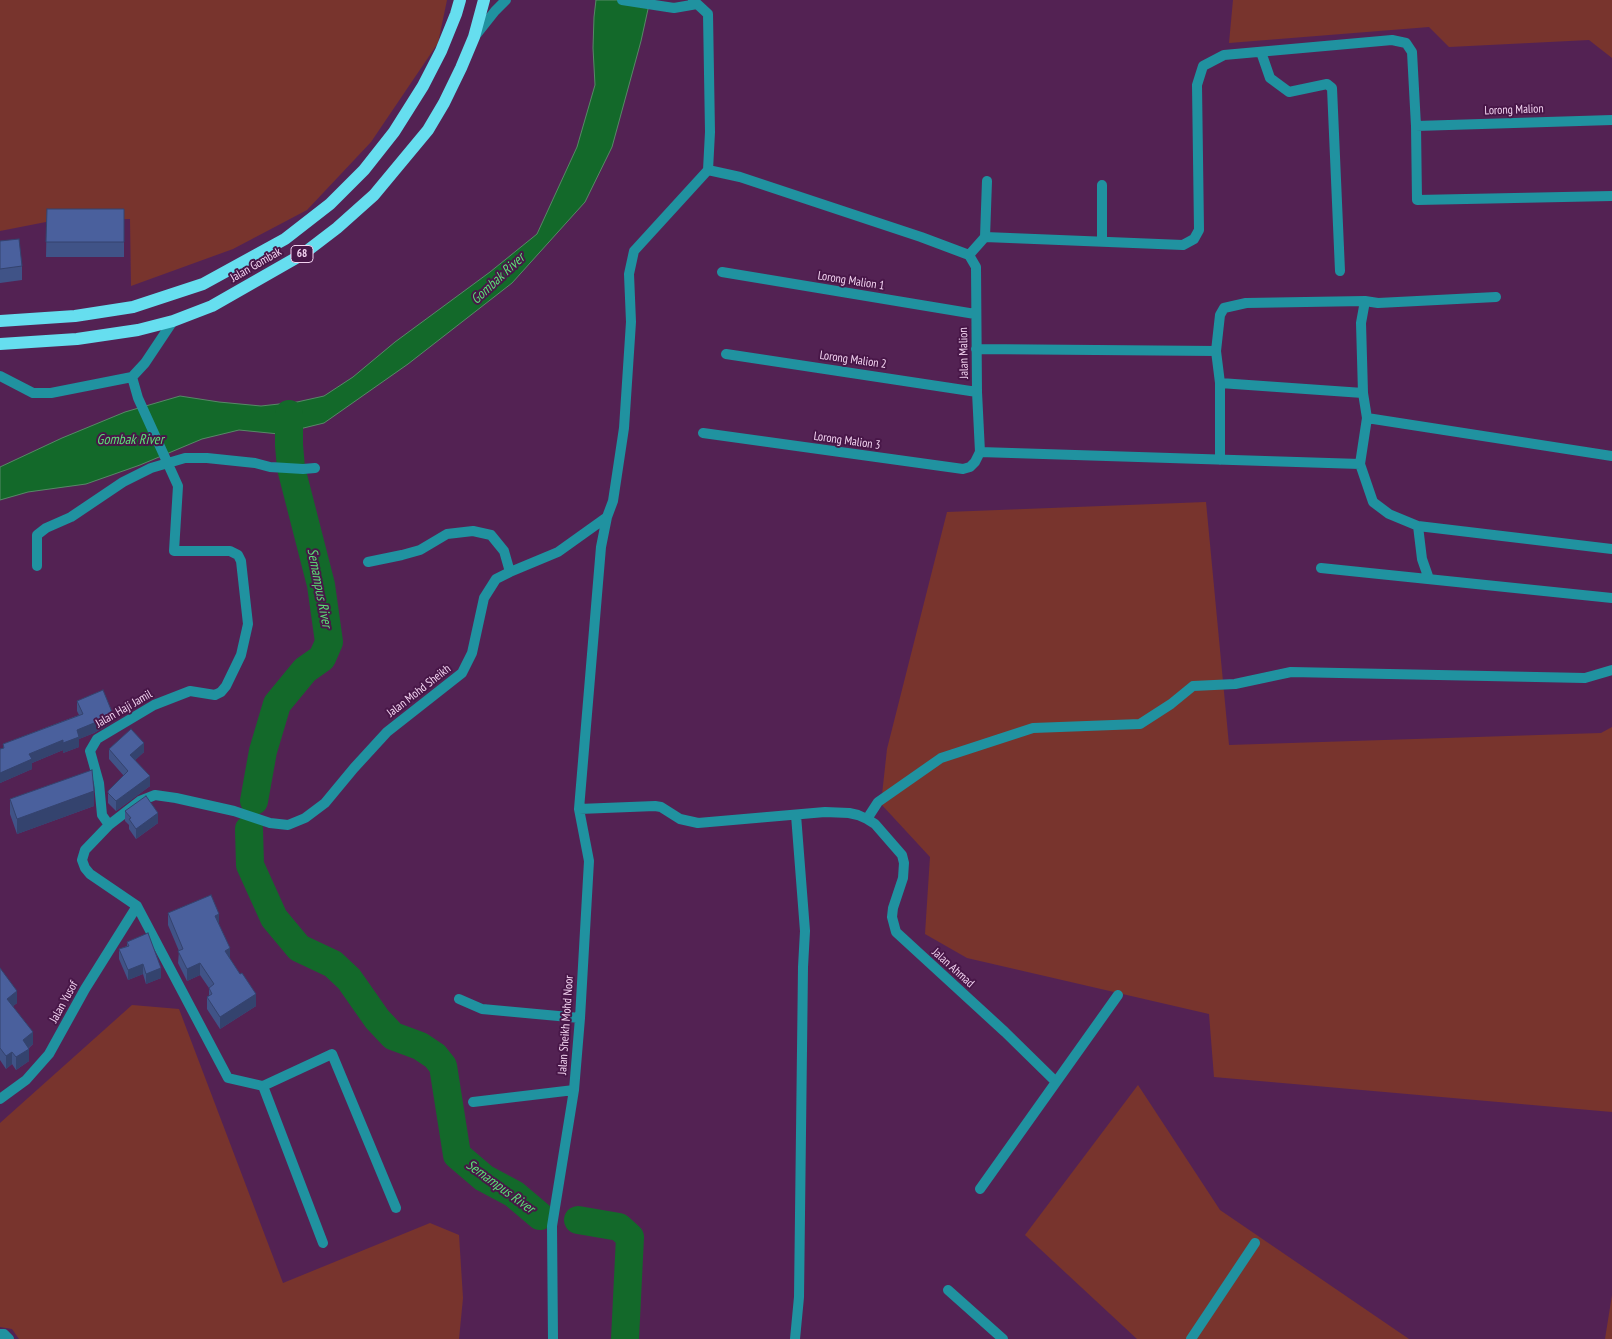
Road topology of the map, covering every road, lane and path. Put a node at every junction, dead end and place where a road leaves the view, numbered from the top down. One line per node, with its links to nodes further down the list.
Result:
1 (460, 0): 23 (main road, Jalan Gombak / 68)
2 (484, 0): 6 (main road, Jalan Gombak / 68)
3 (506, 0): 6 (street)
4 (622, 0): 5 (street)
5 (695, 2): 10 (street)
6 (474, 37): 22 (main road, Jalan Gombak / 68)
7 (1261, 52): 9 (street); 15 (street); 17 (street)
8 (1612, 120): 9 (street, Lorong Malion)
9 (1416, 126): 13 (street)
10 (708, 170): 16 (street); 41 (street, Jalan Sheikh Mohd Noor)
11 (987, 181): 14 (street)
12 (1102, 185): 15 (street)
13 (1612, 196)
14 (985, 237): 15 (street); 16 (street)
15 (1102, 241)
16 (969, 255): 21 (street, Jalan Malion)
17 (1340, 271)
18 (722, 272): 21 (street, Lorong Malion 1)
19 (1496, 297): 20 (street)
20 (1365, 302): 26 (street); 32 (street)
21 (975, 314): 25 (street, Jalan Malion)
22 (173, 320): 24 (main road, Jalan Gombak / 68); 29 (street)
23 (0, 321)
24 (0, 344)
25 (976, 349): 26 (street); 31 (street, Jalan Malion)
26 (1216, 351): 30 (street)
27 (726, 354): 31 (street, Lorong Malion 2)
28 (0, 376): 29 (street)
29 (132, 377): 38 (street)
30 (1220, 382): 32 (street); 37 (street)
31 (977, 392): 35 (street, Jalan Malion)
32 (1363, 392): 33 (street)
33 (1367, 418): 36 (street); 39 (street)
34 (703, 434): 35 (street, Lorong Malion 3)
35 (980, 452): 37 (street)
36 (1612, 456)
37 (1220, 460): 39 (street)
38 (168, 462): 40 (street); 45 (street); 54 (street, Jalan Haji Jamil)
39 (1360, 464): 42 (street)
40 (314, 468)
41 (607, 517): 47 (street, Jalan Mohd Sheikh); 51 (street, Jalan Sheikh Mohd Noor)
42 (1418, 526): 43 (street); 48 (street)
43 (1612, 549)
44 (368, 562): 47 (street)
45 (37, 566)
46 (1321, 568): 48 (street)
47 (510, 572): 54 (street, Jalan Mohd Sheikh)
48 (1429, 579): 49 (street)
49 (1612, 598)
50 (1612, 670): 53 (street)
51 (579, 809): 52 (street); 58 (street, Jalan Sheikh Mohd Noor)
52 (796, 814): 53 (street); 72 (street)
53 (866, 819): 59 (street, Jalan Ahmad)
54 (109, 825): 55 (street, Jalan Mohd Sheikh)
55 (137, 906): 60 (street); 62 (street, Jalan Yusof)
56 (1118, 995): 59 (street)
57 (460, 998): 58 (street)
58 (580, 1018): 61 (street, Jalan Sheikh Mohd Noor)
59 (1056, 1082): 64 (street)
60 (263, 1086): 65 (street); 66 (street)
61 (574, 1090): 63 (street); 71 (street, Jalan Sheikh Mohd Noor)
62 (0, 1099)
63 (473, 1102)
64 (980, 1189)
65 (396, 1208)
66 (322, 1243)
67 (1255, 1243): 74 (street)
68 (948, 1290): 73 (street)
69 (0, 1334): 70 (street)
70 (9, 1339)
71 (553, 1339)
72 (795, 1339)
73 (1003, 1339)
74 (1191, 1339)

